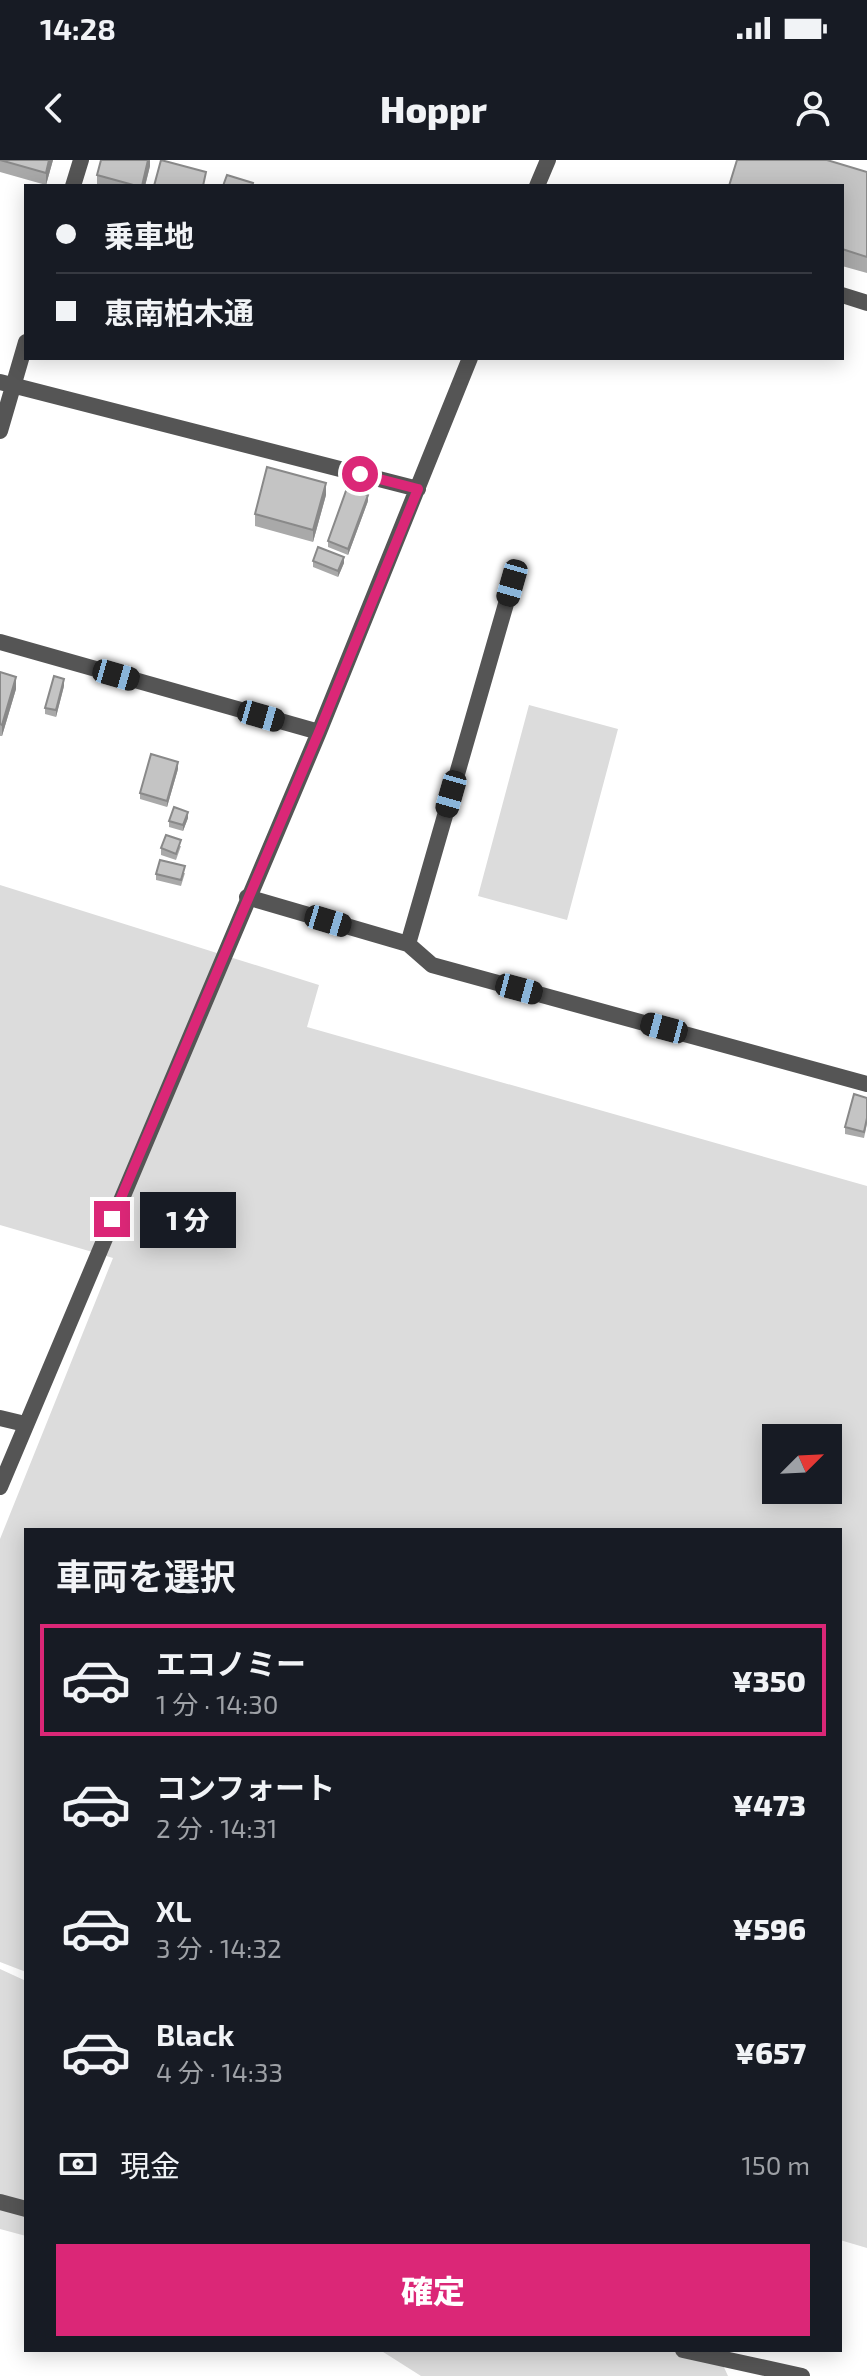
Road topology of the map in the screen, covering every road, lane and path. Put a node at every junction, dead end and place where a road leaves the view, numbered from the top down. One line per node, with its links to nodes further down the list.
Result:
1 (81, 160): 3 (street)
2 (548, 160): 4 (street)
3 (74, 184)
4 (538, 184)
5 (844, 296): 6 (street)
6 (867, 303)
7 (24, 346): 9 (street)
8 (469, 360): 11 (street)
9 (6, 384): 10 (street); 11 (street)
10 (0, 431)
11 (418, 489): 14 (street)
12 (512, 583): 16 (street)
13 (0, 642): 14 (street)
14 (319, 732): 15 (street)
15 (247, 897): 16 (street); 19 (street)
16 (408, 944): 17 (street)
17 (867, 1084)
18 (0, 1418): 19 (street)
19 (25, 1424): 20 (street)
20 (0, 1487)
21 (0, 2202): 22 (street)
22 (24, 2208)
23 (692, 2352): 24 (street)
24 (802, 2376)

